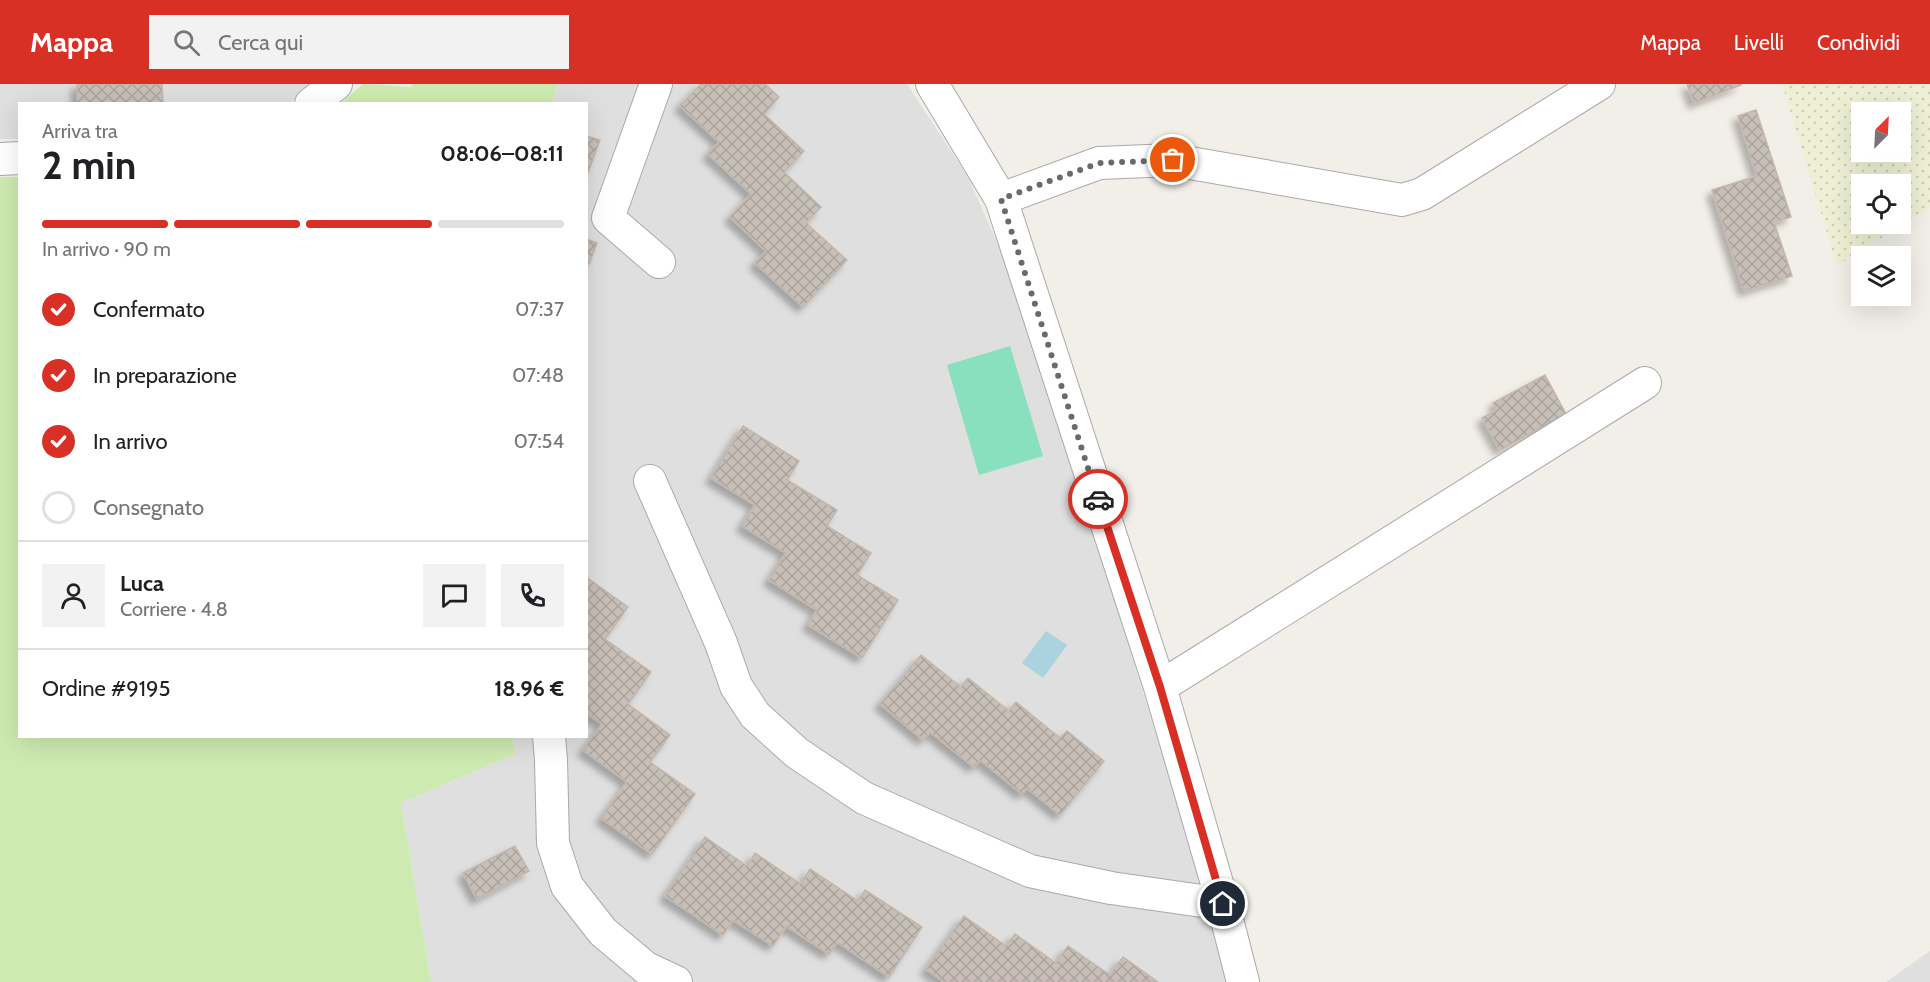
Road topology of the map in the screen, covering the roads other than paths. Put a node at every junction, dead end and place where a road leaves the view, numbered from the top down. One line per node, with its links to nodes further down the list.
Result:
1 (336, 84): 5 (street)
2 (656, 84): 9 (street)
3 (932, 84): 8 (street)
4 (1599, 84): 8 (street)
5 (313, 102)
6 (18, 158): 7 (street)
7 (0, 159)
8 (1001, 199): 12 (street)
9 (659, 262)
10 (1645, 383): 12 (street)
11 (650, 481): 14 (street)
12 (1160, 687): 14 (street)
13 (549, 738): 15 (street)
14 (1223, 904): 16 (street)
15 (676, 982)
16 (1243, 982)

